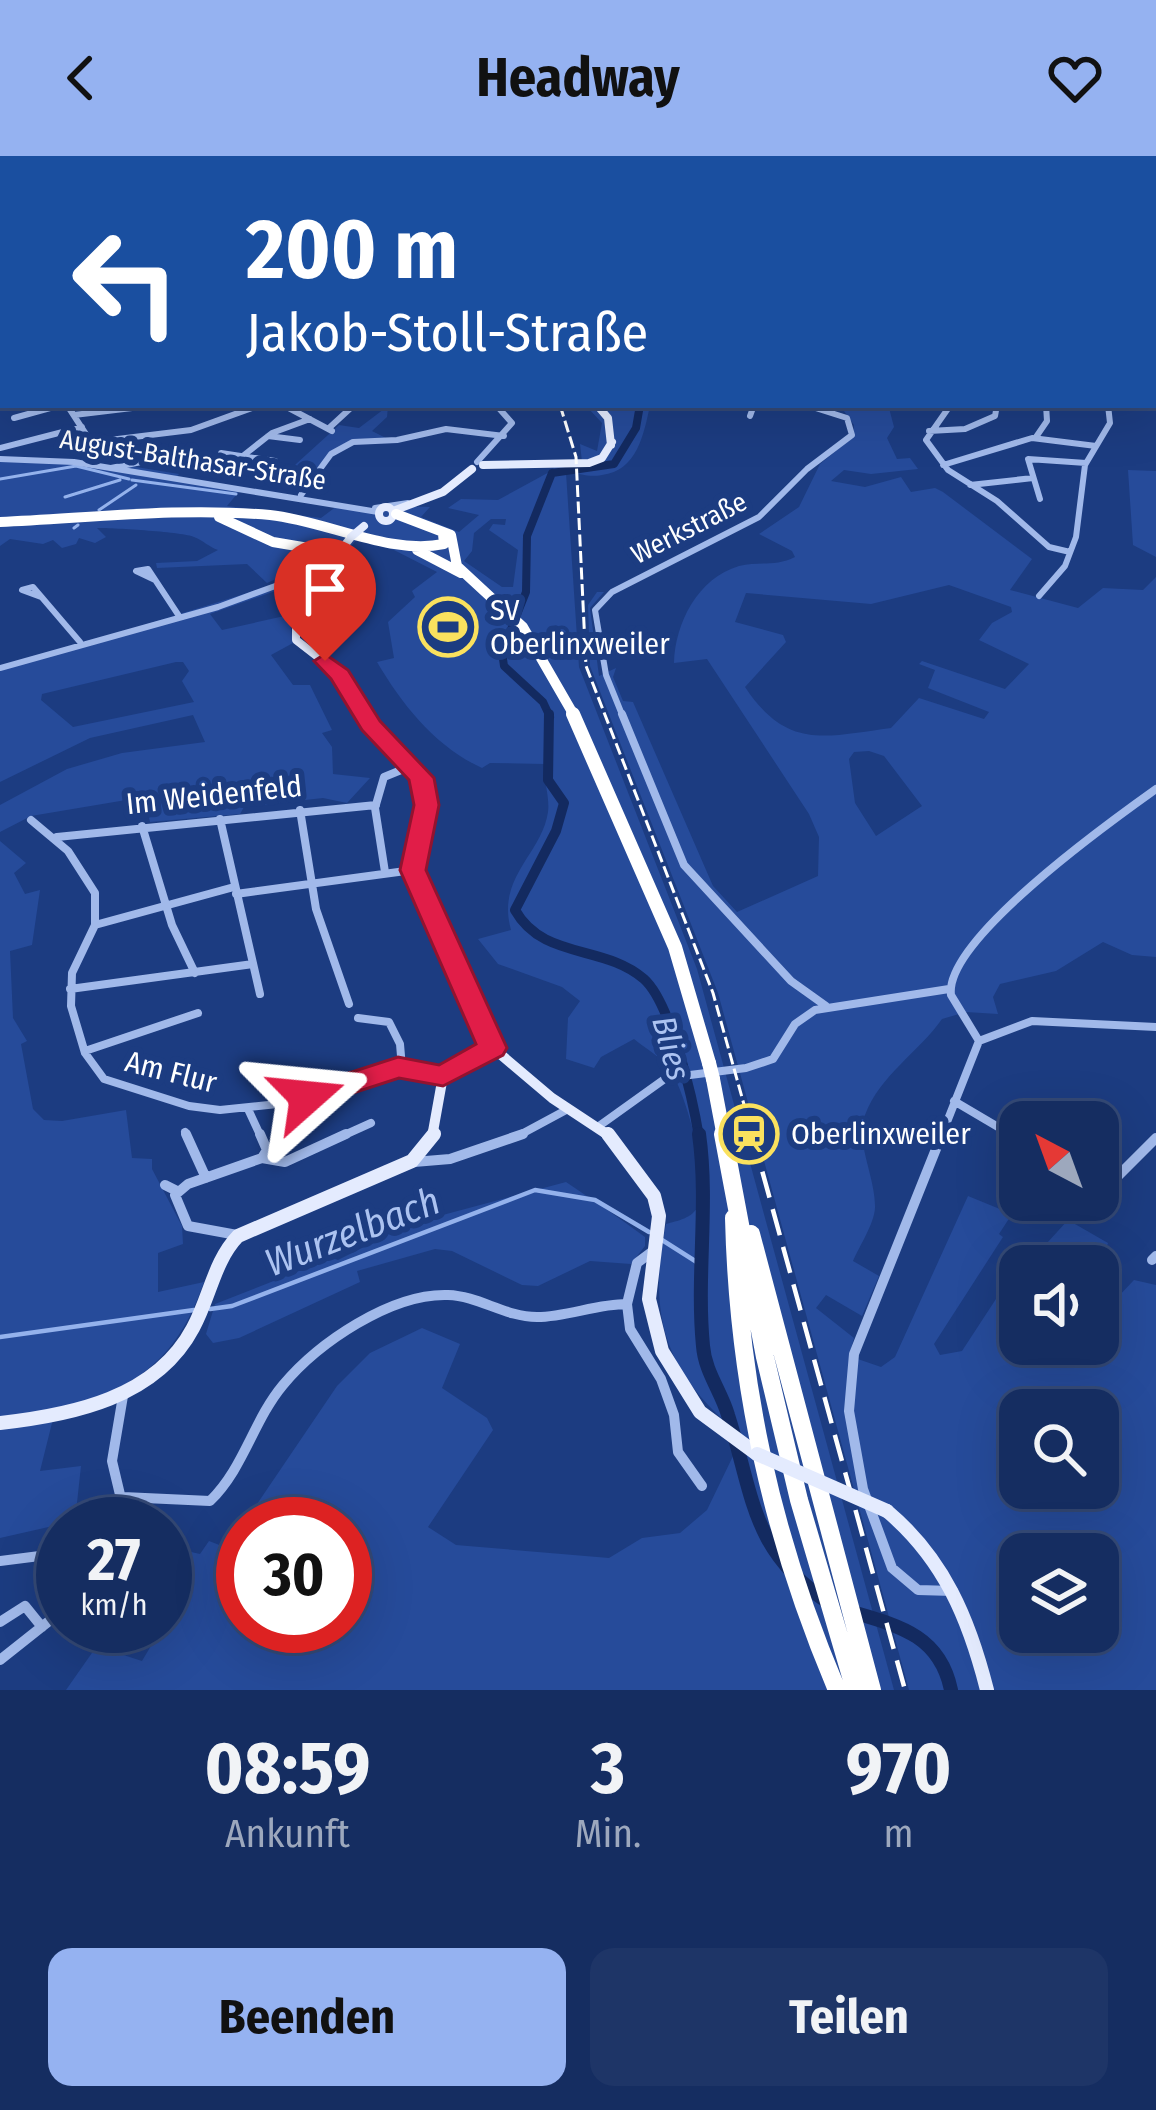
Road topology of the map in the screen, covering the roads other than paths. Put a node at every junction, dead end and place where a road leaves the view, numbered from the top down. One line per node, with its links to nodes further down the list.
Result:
1 (52, 408): 20 (street)
2 (68, 408): 18 (street)
3 (77, 408): 18 (street)
4 (133, 408): 18 (street)
5 (252, 408): 22 (street)
6 (291, 408): 21 (street)
7 (351, 408): 21 (street)
8 (499, 408): 25 (street)
9 (600, 408): 38 (main road)
10 (753, 408): 19 (street)
11 (818, 408): 17 (street)
12 (843, 408): 17 (street)
13 (945, 408): 23 (street)
14 (996, 408): 23 (street)
15 (1046, 408): 27 (street)
16 (1108, 408): 30 (street)
17 (834, 412): 50 (street, Werkstraße)
18 (78, 415): 22 (street)
19 (750, 416)
20 (14, 418)
21 (310, 418): 24 (street)
22 (82, 428): 31 (street)
23 (929, 431): 39 (street)
24 (267, 436): 28 (street); 29 (street)
25 (504, 436): 38 (street); 43 (street)
26 (247, 437): 29 (street)
27 (1036, 438): 30 (street); 39 (street)
28 (300, 440)
29 (260, 442): 33 (street)
30 (1096, 446): 37 (street)
31 (0, 448)
32 (221, 453): 33 (street)
33 (244, 455): 36 (street)
34 (0, 459): 40 (street, August-Balthasar-Straße)
35 (182, 459): 40 (street)
36 (275, 461)
37 (1086, 463): 41 (street); 55 (street)
38 (477, 465): 45 (main road)
39 (943, 465): 42 (street)
40 (110, 469): 43 (street, August-Balthasar-Straße)
41 (1033, 478): 42 (street); 44 (street)
42 (970, 484): 55 (street)
43 (300, 496): 46 (street, August-Balthasar-Straße)
44 (1040, 499)
45 (415, 502): 46 (street); 48 (main road)
46 (357, 507): 48 (street, August-Balthasar-Straße)
47 (172, 513): 51 (highway); 52 (highway); 54 (highway)
48 (387, 515): 53 (highway); 54 (main road, bridge); 58 (highway)
49 (738, 515): 50 (street)
50 (754, 520): 84 (street, Werkstraße)
51 (0, 522)
52 (338, 526): 53 (highway); 54 (highway)
53 (379, 536): 58 (highway)
54 (340, 546): 57 (main road)
55 (1070, 552): 59 (street)
56 (154, 580): 61 (street)
57 (316, 581): 61 (street); 64 (main road)
58 (478, 584): 103 (highway)
59 (1039, 596)
60 (41, 597): 62 (street)
61 (179, 616): 62 (street)
62 (80, 642): 63 (street)
63 (0, 668)
64 (413, 766): 66 (street); 72 (main road)
65 (1156, 788): 81 (street)
66 (376, 805): 67 (street, Im Weidenfeld); 73 (street)
67 (300, 810): 68 (street, Im Weidenfeld); 74 (street)
68 (220, 819): 70 (street, Im Weidenfeld); 75 (street)
69 (31, 820): 71 (street)
70 (142, 826): 71 (street, Im Weidenfeld); 76 (street)
71 (57, 837): 77 (street)
72 (413, 870): 73 (street); 89 (main road)
73 (385, 872): 74 (street)
74 (309, 882): 75 (street); 83 (street)
75 (235, 891): 76 (street); 78 (street)
76 (165, 904): 77 (street); 79 (street)
77 (95, 926): 80 (street)
78 (253, 964): 79 (street); 82 (street)
79 (195, 973): 80 (street)
80 (70, 989): 90 (street)
81 (949, 989): 84 (street); 88 (street)
82 (260, 994)
83 (349, 1004)
84 (826, 1006): 97 (street)
85 (198, 1012): 90 (street)
86 (358, 1018): 91 (street)
87 (1156, 1027): 88 (street)
88 (980, 1042): 93 (street)
89 (493, 1048): 92 (main road); 95 (main road)
90 (86, 1051): 94 (street, Am Flur)
91 (402, 1068): 92 (street, Am Flur); 94 (street, Am Flur)
92 (443, 1076): 102 (main road)
93 (954, 1102): 98 (street); 122 (street)
94 (248, 1109): 101 (street)
95 (568, 1109): 97 (main road); 102 (street)
96 (371, 1123): 101 (street)
97 (599, 1126): 109 (main road)
98 (999, 1128)
99 (185, 1132): 105 (street)
100 (1156, 1138): 104 (street)
101 (262, 1158): 105 (street)
102 (412, 1161): 108 (main road)
103 (732, 1171): 115 (highway); 116 (highway); 128 (highway)
104 (1119, 1174)
105 (206, 1178): 107 (street)
106 (165, 1185): 107 (street)
107 (176, 1195): 108 (street)
108 (237, 1235): 111 (main road)
109 (654, 1247): 110 (street); 112 (main road)
110 (627, 1304): 113 (street); 119 (street)
111 (123, 1396): 114 (main road); 118 (street)
112 (700, 1412): 113 (street); 115 (main road)
113 (674, 1415): 117 (street)
114 (0, 1423)
115 (757, 1454): 116 (main road, bridge); 127 (highway)
116 (819, 1480): 122 (main road, bridge); 129 (highway)
117 (701, 1486)
118 (123, 1497)
119 (192, 1500)
120 (36, 1556): 121 (street)
121 (0, 1561)
122 (955, 1591): 130 (main road)
123 (36, 1619): 124 (street)
124 (0, 1622)
125 (36, 1632): 126 (street)
126 (0, 1660)
127 (837, 1690)
128 (855, 1690)
129 (872, 1690)
130 (987, 1690)

